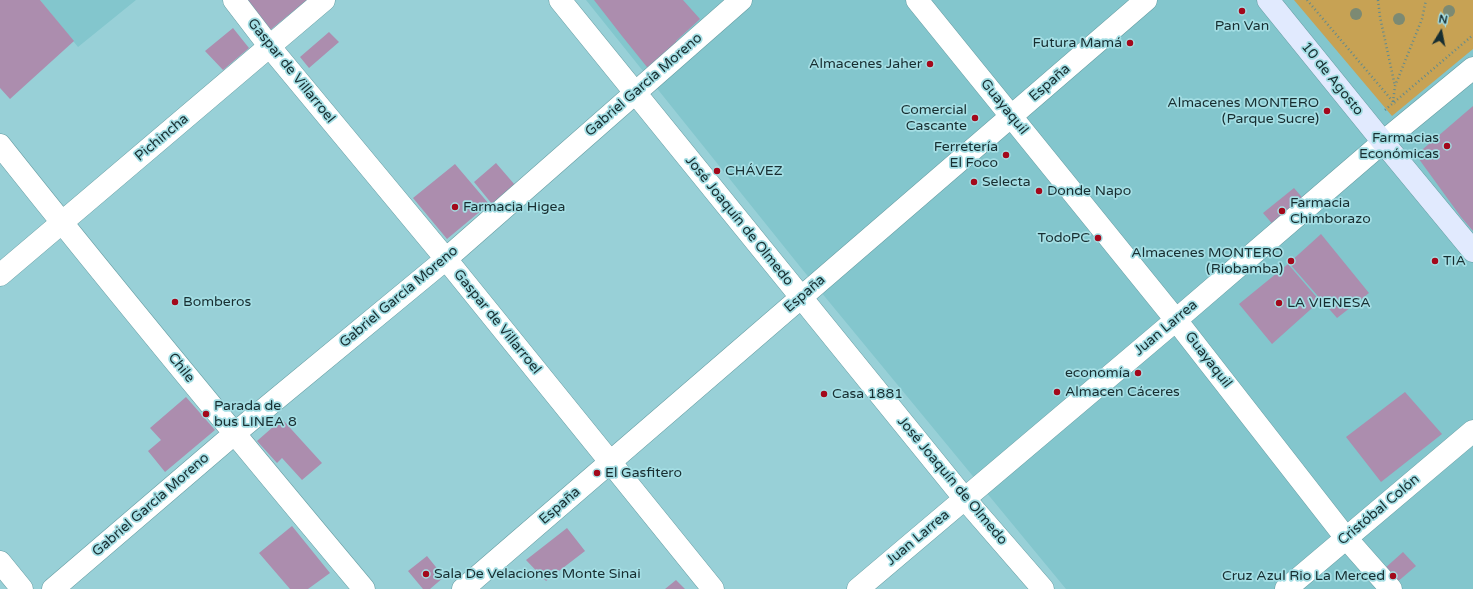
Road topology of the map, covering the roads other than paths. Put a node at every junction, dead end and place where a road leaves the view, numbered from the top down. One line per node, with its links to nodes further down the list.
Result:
1 (234, 0): 8 (street, Gaspar de Villarroel)
2 (324, 0): 8 (street, Pichincha)
3 (560, 0): 10 (street, José Joaquín de Olmedo)
4 (741, 0): 10 (street, Gabriel García Moreno)
5 (918, 0): 11 (street, Guayaquil)
6 (1146, 0): 11 (street, España)
7 (1268, 0): 12 (main road, 10 de Agosto)
8 (270, 47): 14 (street, Pichincha); 16 (street, Gaspar de Villarroel)
9 (1473, 68): 12 (street, Juan Larrea)
10 (635, 92): 16 (street, Gabriel García Moreno); 18 (street, José Joaquín de Olmedo)
11 (1012, 117): 18 (street, España); 19 (street, Guayaquil)
12 (1383, 142): 15 (main road, 10 de Agosto); 19 (street, Juan Larrea)
13 (0, 145): 14 (street, Chile)
14 (61, 222): 17 (street, Pichincha); 21 (street, Chile)
15 (1473, 251)
16 (446, 259): 21 (street, Gabriel García Moreno); 22 (street, Gaspar de Villarroel)
17 (0, 275)
18 (801, 297): 22 (street, España); 23 (street, José Joaquín de Olmedo)
19 (1176, 320): 23 (street, Juan Larrea); 24 (street, Guayaquil)
20 (1473, 431): 24 (street, Cristóbal Colón)
21 (234, 434): 27 (street, Gabriel García Moreno); 28 (street, Chile)
22 (610, 463): 29 (street, España); 30 (street, Gaspar de Villarroel)
23 (964, 498): 31 (street, Juan Larrea); 32 (street, José Joaquín de Olmedo)
24 (1346, 538): 33 (street, Cristóbal Colón); 34 (street, Guayaquil)
25 (0, 562): 26 (street)
26 (22, 589)
27 (53, 589)
28 (364, 589)
29 (463, 589)
30 (713, 589)
31 (858, 589)
32 (1044, 589)
33 (1286, 589)
34 (1391, 589)

